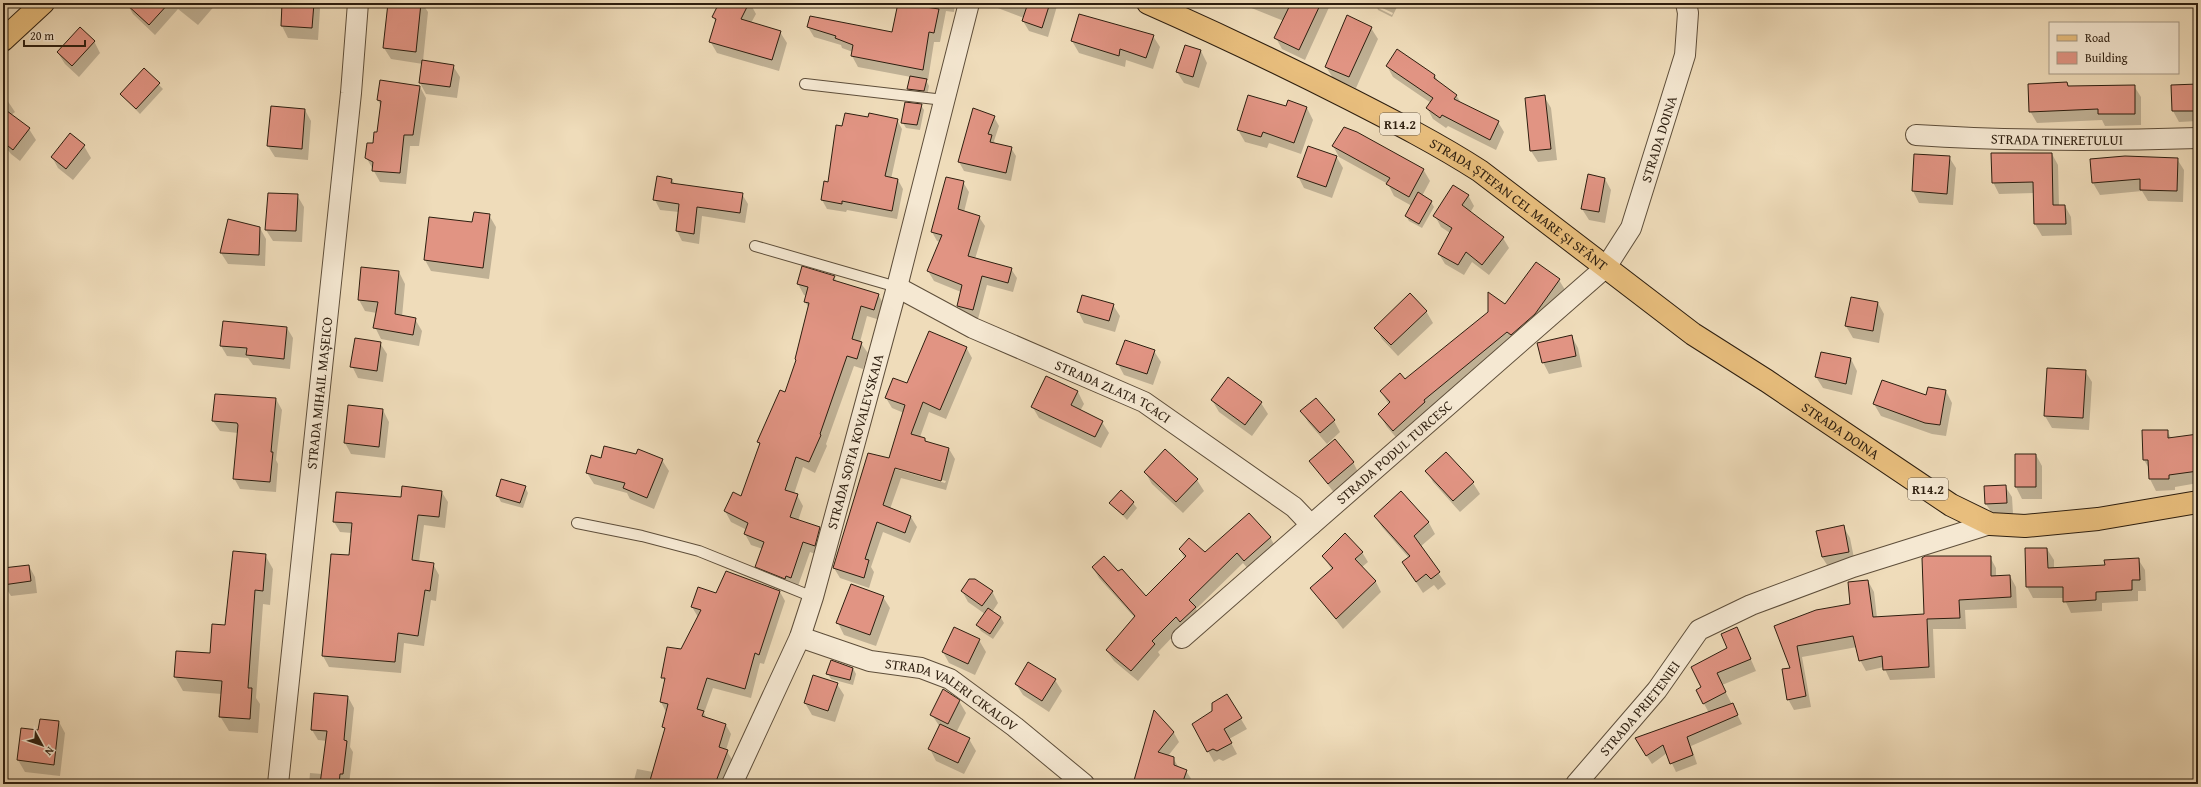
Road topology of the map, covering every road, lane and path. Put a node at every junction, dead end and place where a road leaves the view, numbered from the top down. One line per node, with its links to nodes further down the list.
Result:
1 (43, 3): 6 (main road)
2 (358, 3): 23 (street, STRADA MIHAIL MAȘEICO)
3 (969, 3): 8 (street, STRADA SOFIA KOVALEVSKAIA)
4 (1148, 3): 12 (main road, STRADA ȘTEFAN CEL MARE ȘI SFÂNT / R14.2)
5 (1686, 3): 12 (street, STRADA DOINA)
6 (3, 40)
7 (805, 84): 8 (lane)
8 (944, 100): 13 (street, STRADA SOFIA KOVALEVSKAIA)
9 (1916, 135): 10 (street, STRADA TINERETULUI)
10 (2198, 138)
11 (755, 246): 13 (lane)
12 (1606, 267): 14 (main road, STRADA ȘTEFAN CEL MARE ȘI SFÂNT / R14.2); 18 (street, STRADA PODUL TURCESC)
13 (897, 287): 18 (street, STRADA ZLATA TCACI); 19 (street, STRADA SOFIA KOVALEVSKAIA)
14 (1693, 334): 17 (main road, STRADA DOINA / R14.2)
15 (2198, 502): 17 (main road, STRADA DOINA / R14.2)
16 (578, 523): 19 (lane)
17 (1990, 524): 20 (street, STRADA DOINA)
18 (1311, 525): 22 (street, STRADA PODUL TURCESC)
19 (813, 596): 21 (street, STRADA SOFIA KOVALEVSKAIA)
20 (1699, 630): 26 (street, STRADA PRIETENIEI)
21 (800, 637): 24 (street, STRADA SOFIA KOVALEVSKAIA); 25 (street, STRADA VALERI CIKALOV)
22 (1182, 638)
23 (278, 784)
24 (732, 784)
25 (1084, 784)
26 (1576, 784)

